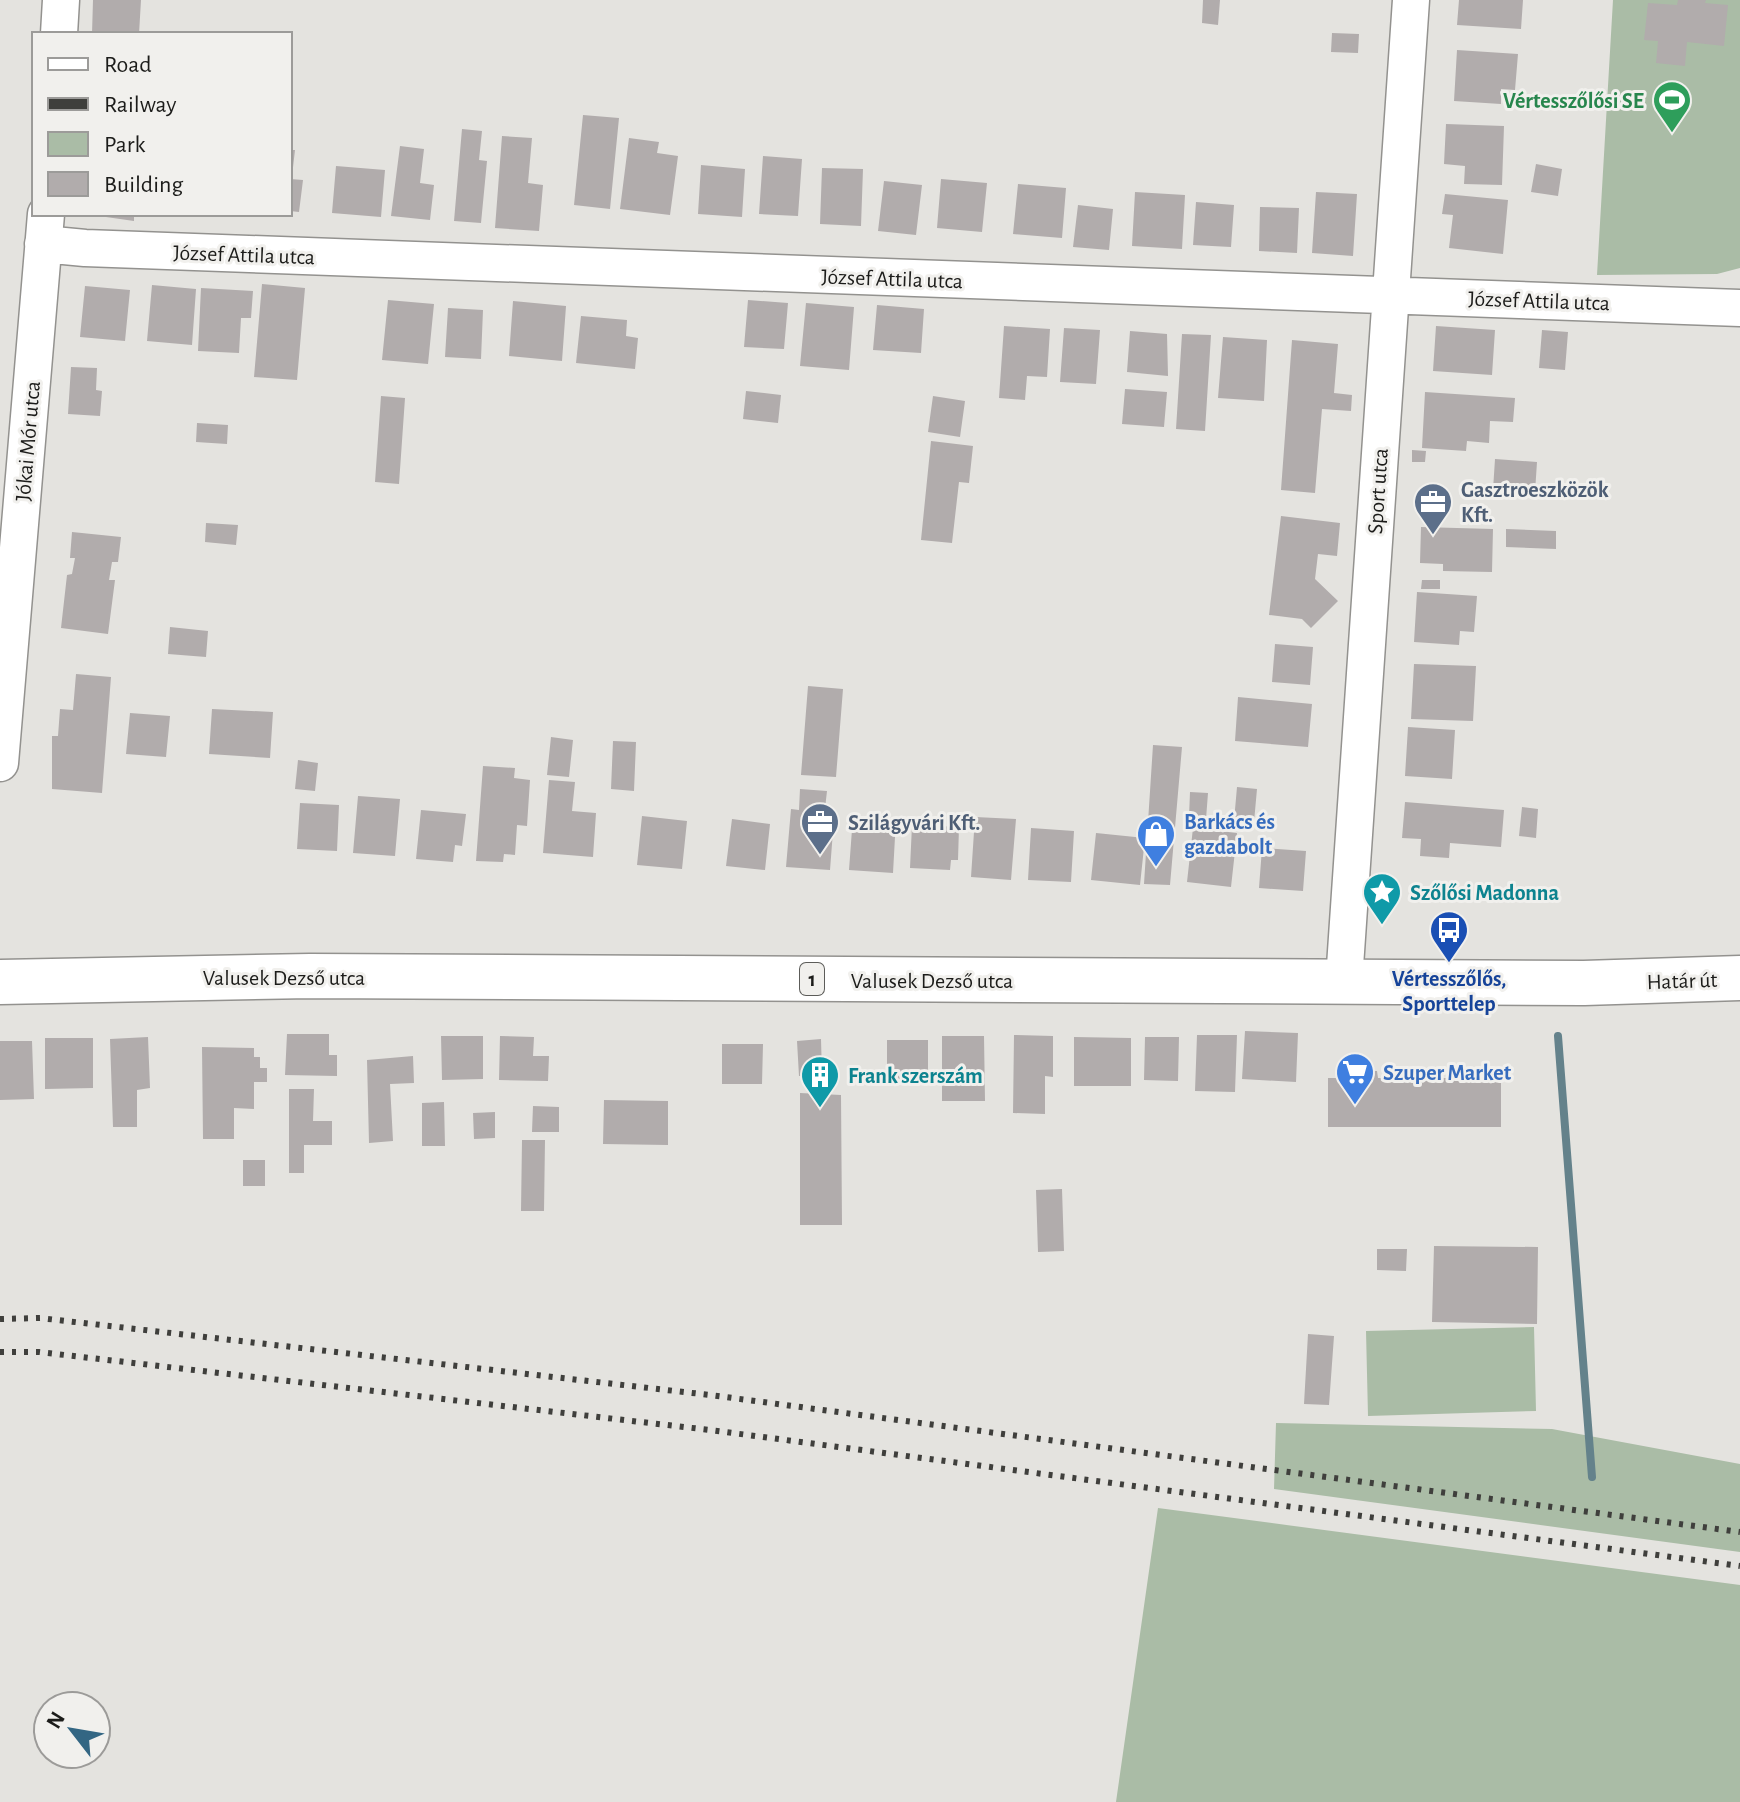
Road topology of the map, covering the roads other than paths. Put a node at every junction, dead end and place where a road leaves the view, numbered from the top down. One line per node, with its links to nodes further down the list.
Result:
1 (61, 0): 3 (street)
2 (1411, 0): 5 (street, Sport utca)
3 (59, 32)
4 (44, 229): 5 (street, József Attila utca); 7 (street, Jókai Mór utca)
5 (1391, 296): 6 (street, József Attila utca); 9 (street, Sport utca)
6 (1740, 308)
7 (0, 763)
8 (1740, 978): 11 (main road, Határ út / 1)
9 (1344, 981): 10 (main road, Valusek Dezső utca / 1); 11 (main road, Valusek Dezső utca / 1)
10 (0, 982)
11 (1624, 982)

